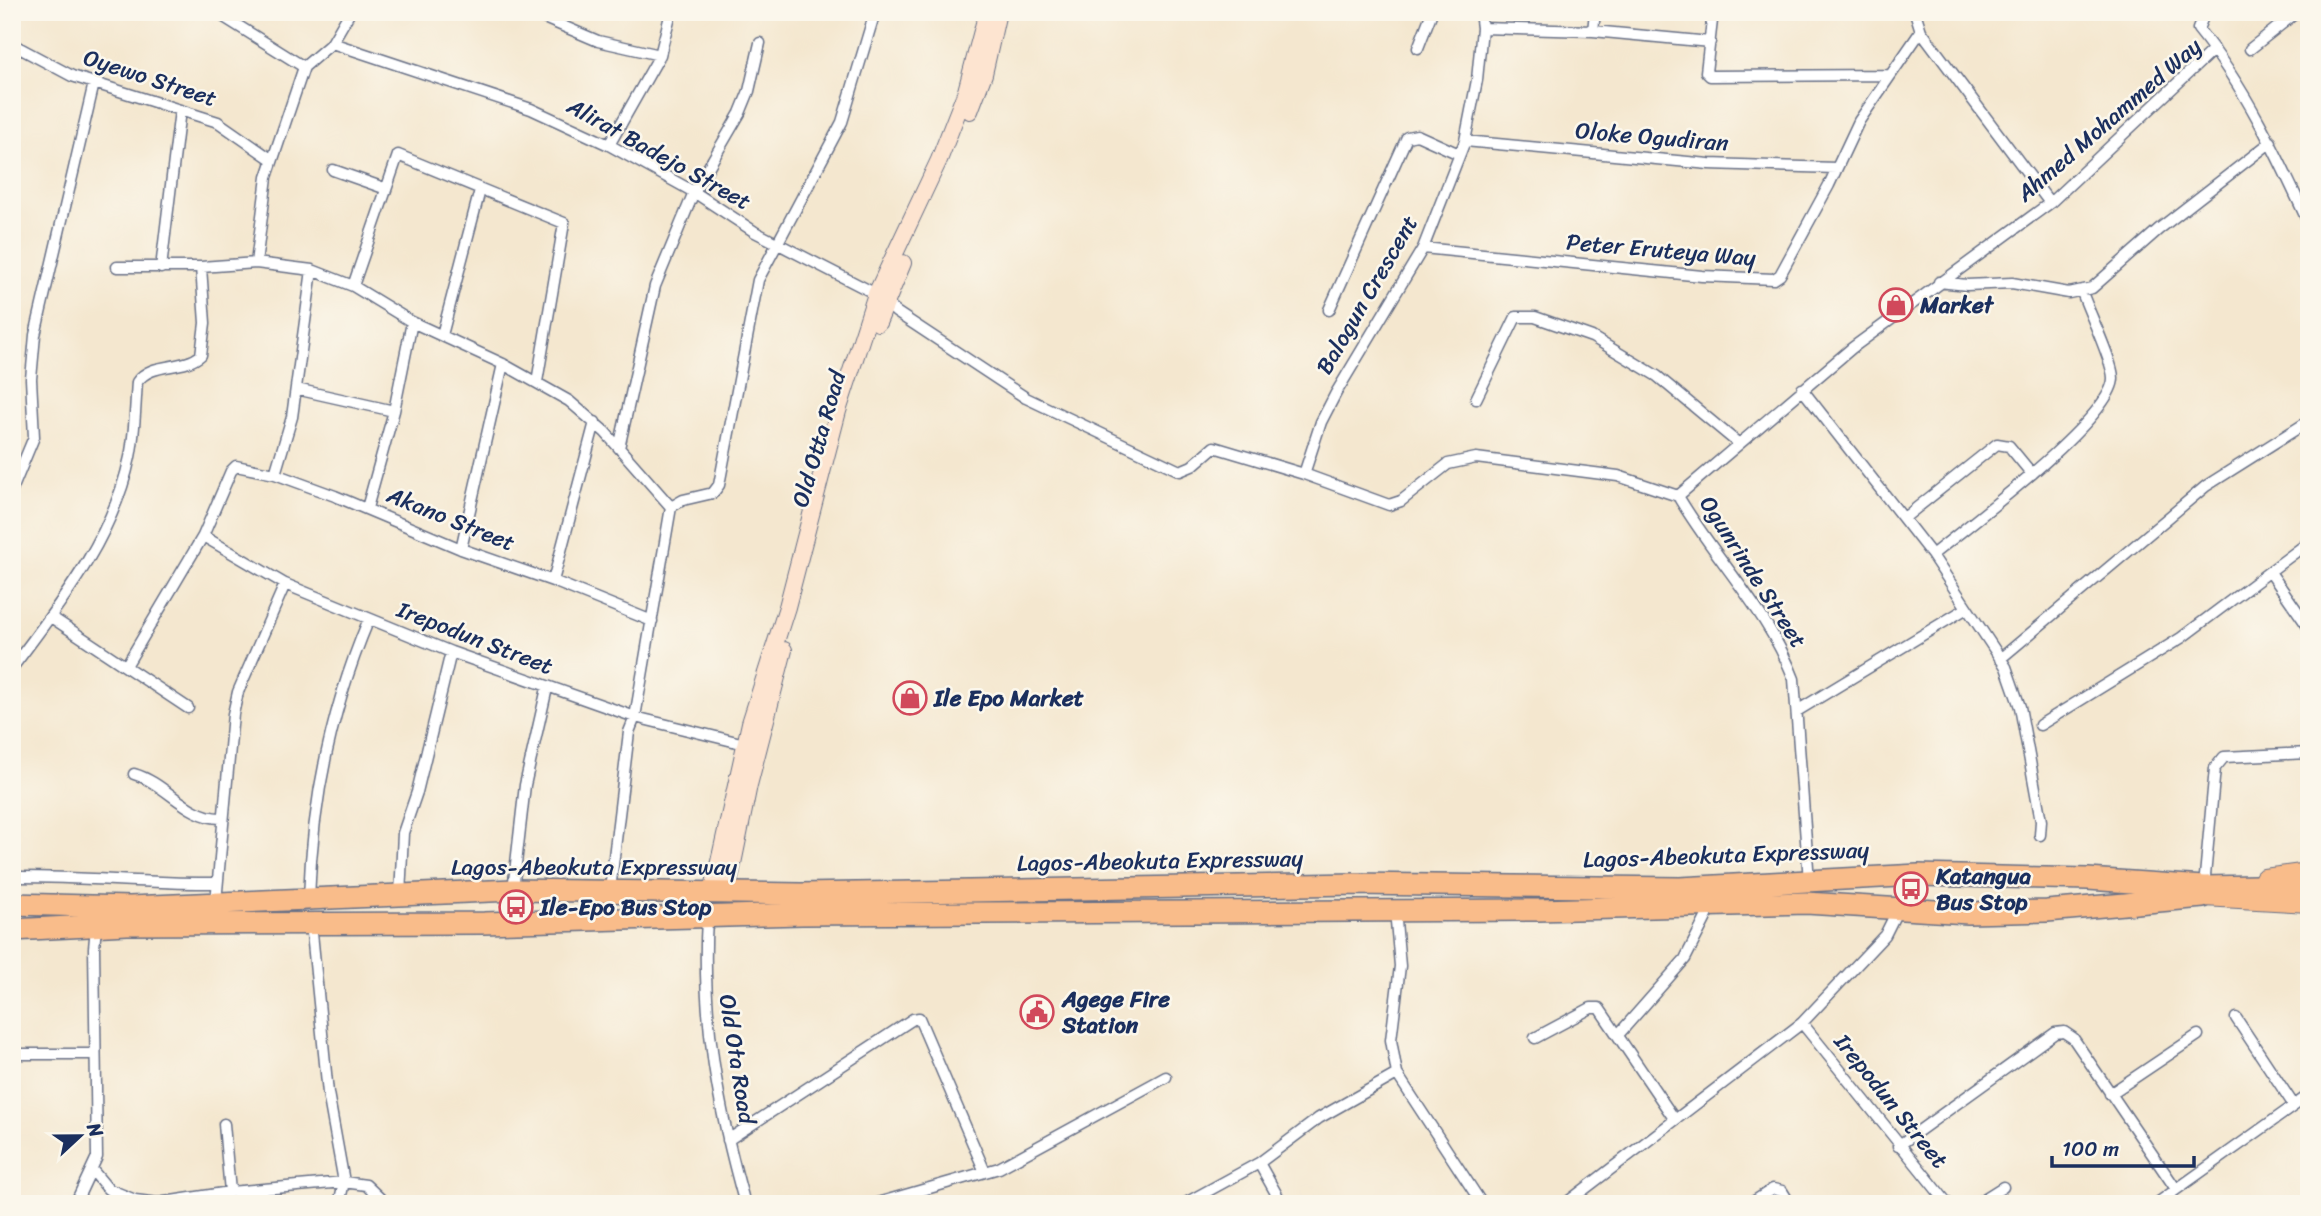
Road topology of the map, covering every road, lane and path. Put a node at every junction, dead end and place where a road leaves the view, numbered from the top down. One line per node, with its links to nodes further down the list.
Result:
1 (216, 12): 26 (street)
2 (350, 12): 19 (street)
3 (530, 12): 25 (street)
4 (671, 12): 25 (street)
5 (875, 12): 44 (street)
6 (987, 12): 54 (main road, Old Otta Road)
7 (998, 12): 54 (main road, Old Otta Road)
8 (1432, 12): 22 (street)
9 (1480, 12): 15 (street, Balogun Crescent)
10 (1595, 12): 16 (street)
11 (1713, 12): 18 (street)
12 (1915, 12): 17 (street)
13 (2205, 12): 23 (street)
14 (2297, 12): 24 (street)
15 (1482, 29): 16 (street); 30 (street, Balogun Crescent)
16 (1593, 31): 18 (street)
17 (1921, 31): 27 (street, Peter Eruteya Way); 42 (street)
18 (1710, 42): 27 (street)
19 (332, 43): 26 (street); 32 (street, Alirat Badejo Street)
20 (761, 43): 39 (street)
21 (12, 44): 28 (street, Oyewo Street)
22 (1418, 48)
23 (2214, 49): 31 (street, Ahmed Mohammed Way); 42 (street, Ahmed Mohammed Way)
24 (2250, 49)
25 (660, 55): 32 (street)
26 (304, 67): 34 (street)
27 (1889, 75): 35 (street, Peter Eruteya Way)
28 (94, 83): 29 (street, Oyewo Street); 71 (street)
29 (180, 110): 34 (street, Oyewo Street); 49 (street)
30 (1465, 141): 33 (street, Balogun Crescent); 35 (street, Oloke Ogudiran)
31 (2271, 142): 41 (street, Ahmed Mohammed Way); 53 (street)
32 (609, 145): 39 (street, Alirat Badejo Street)
33 (1459, 154): 45 (street, Balogun Crescent); 55 (street)
34 (271, 159): 46 (street)
35 (1836, 168): 45 (street, Peter Eruteya Way)
36 (333, 170): 37 (street)
37 (384, 188): 38 (street); 52 (street)
38 (480, 190): 57 (street); 59 (street)
39 (694, 192): 44 (street, Alirat Badejo Street); 67 (street)
40 (2309, 193): 41 (street)
41 (2297, 199): 43 (street, Ahmed Mohammed Way)
42 (2050, 203): 51 (street, Ahmed Mohammed Way)
43 (2309, 224)
44 (778, 242): 54 (street, Alirat Badejo Street); 73 (street)
45 (1423, 248): 69 (street, Balogun Crescent)
46 (256, 262): 48 (street); 50 (street)
47 (117, 267): 49 (street)
48 (201, 267): 49 (street); 84 (street)
49 (161, 268)
50 (312, 270): 52 (street); 60 (street)
51 (1939, 282): 53 (street); 61 (street, Ahmed Mohammed Way)
52 (353, 286): 56 (street)
53 (2082, 292): 70 (street)
54 (881, 299): 69 (street, Alirat Badejo Street); 97 (main road); 110 (main road, Old Otta Road)
55 (1329, 310)
56 (412, 322): 57 (street); 63 (street)
57 (442, 335): 58 (street)
58 (503, 364): 59 (street); 78 (street)
59 (537, 382): 65 (street)
60 (296, 389): 63 (street); 68 (street)
61 (1802, 389): 66 (street, Ahmed Mohammed Way); 75 (street)
62 (1476, 399): 66 (street)
63 (394, 411): 74 (street)
64 (2309, 421): 89 (street)
65 (595, 422): 67 (street); 81 (street)
66 (1739, 444): 72 (street, Ahmed Mohammed Way)
67 (620, 448): 73 (street)
68 (275, 474): 74 (street, Akano Street); 76 (street, Akano Street)
69 (1304, 474): 72 (street)
70 (2032, 474): 75 (street); 79 (street)
71 (12, 490)
72 (1678, 496): 94 (street, Ogunrinde Street)
73 (671, 507): 86 (street)
74 (367, 508): 78 (street, Akano Street)
75 (1904, 518): 79 (street)
76 (203, 536): 82 (street, Irepodun Street); 90 (street)
77 (2309, 542): 80 (street)
78 (461, 549): 81 (street, Akano Street)
79 (1932, 555): 83 (street)
80 (2270, 572): 87 (street); 96 (street)
81 (553, 580): 86 (street, Akano Street)
82 (285, 584): 85 (street, Irepodun Street); 100 (street)
83 (1967, 608): 89 (street); 94 (street)
84 (51, 617): 90 (street); 91 (street)
85 (369, 619): 88 (street, Irepodun Street); 113 (street)
86 (652, 621): 95 (street)
87 (2309, 628)
88 (451, 652): 92 (street, Irepodun Street); 111 (street)
89 (2000, 659): 101 (street)
90 (126, 666): 93 (street)
91 (12, 668)
92 (547, 688): 95 (street, Irepodun Street); 106 (street)
93 (188, 708)
94 (1797, 711): 104 (street, Ogunrinde Street)
95 (635, 717): 97 (street, Irepodun Street); 107 (street)
96 (2040, 724)
97 (745, 744): 110 (main road)
98 (2309, 753): 109 (street)
99 (134, 774): 100 (street)
100 (222, 818): 108 (street)
101 (2040, 835)
102 (2309, 872): 109 (main road)
103 (12, 877): 108 (street)
104 (1809, 881): 109 (highway, Lagos-Abeokuta Expressway); 110 (highway, Lagos-Abeokuta Expressway)
105 (2309, 885): 109 (highway, Lagos-Abeokuta Expressway)
106 (513, 890): 107 (highway, Lagos-Abeokuta Expressway); 111 (highway, Lagos-Abeokuta Expressway)
107 (610, 890): 110 (highway, Lagos-Abeokuta Expressway)
108 (216, 892): 113 (highway, Lagos-Abeokuta Expressway); 119 (highway, Lagos-Abeokuta Expressway)
109 (2204, 892): 112 (highway, Lagos-Abeokuta Expressway); 114 (main road); 117 (highway, Lagos-Abeokuta Expressway)
110 (719, 893)
111 (400, 896): 113 (highway, Lagos-Abeokuta Expressway)
112 (2309, 897)
113 (309, 898)
114 (2309, 903)
115 (12, 904): 119 (highway, Lagos-Abeokuta Expressway)
116 (1712, 906): 117 (highway, Lagos-Abeokuta Expressway); 118 (highway, Lagos-Abeokuta Expressway); 126 (street)
117 (1898, 908): 125 (street)
118 (1395, 910): 120 (highway, Lagos-Abeokuta Expressway); 131 (street)
119 (129, 916): 121 (highway, Lagos-Abeokuta Expressway); 122 (highway, Lagos-Abeokuta Expressway)
120 (707, 918): 121 (highway, Lagos-Abeokuta Expressway); 138 (street, Old Ota Road)
121 (311, 923): 143 (street)
122 (96, 927): 123 (highway, Lagos-Abeokuta Expressway); 130 (street)
123 (12, 930)
124 (2236, 1018): 135 (street)
125 (1802, 1023): 136 (street); 139 (street, Irepodun Street)
126 (1618, 1035): 128 (street); 136 (street)
127 (2198, 1035): 133 (street)
128 (1535, 1038)
129 (12, 1054): 130 (street)
130 (95, 1054): 141 (street)
131 (1397, 1074): 140 (street); 156 (street)
132 (1166, 1077): 142 (street)
133 (2110, 1094): 139 (street); 145 (street)
134 (2309, 1095): 135 (street)
135 (2293, 1104): 145 (street)
136 (1675, 1120): 157 (street)
137 (224, 1124): 146 (street)
138 (728, 1140): 142 (street); 152 (street, Old Ota Road)
139 (1898, 1146): 160 (street, Irepodun Street)
140 (1259, 1163): 154 (street); 155 (street)
141 (93, 1171): 146 (street); 149 (street)
142 (985, 1172): 153 (street)
143 (344, 1182): 146 (street); 150 (street); 151 (street)
144 (2003, 1187): 161 (street)
145 (2176, 1189): 162 (street)
146 (230, 1192)
147 (12, 1199): 148 (street)
148 (20, 1204)
149 (75, 1204)
150 (339, 1204)
151 (386, 1204)
152 (745, 1204)
153 (874, 1204)
154 (1184, 1204)
155 (1282, 1204)
156 (1482, 1204)
157 (1565, 1204)
158 (1750, 1204): 159 (street)
159 (1790, 1204)
160 (1948, 1204)
161 (1976, 1204)
162 (2156, 1204)

